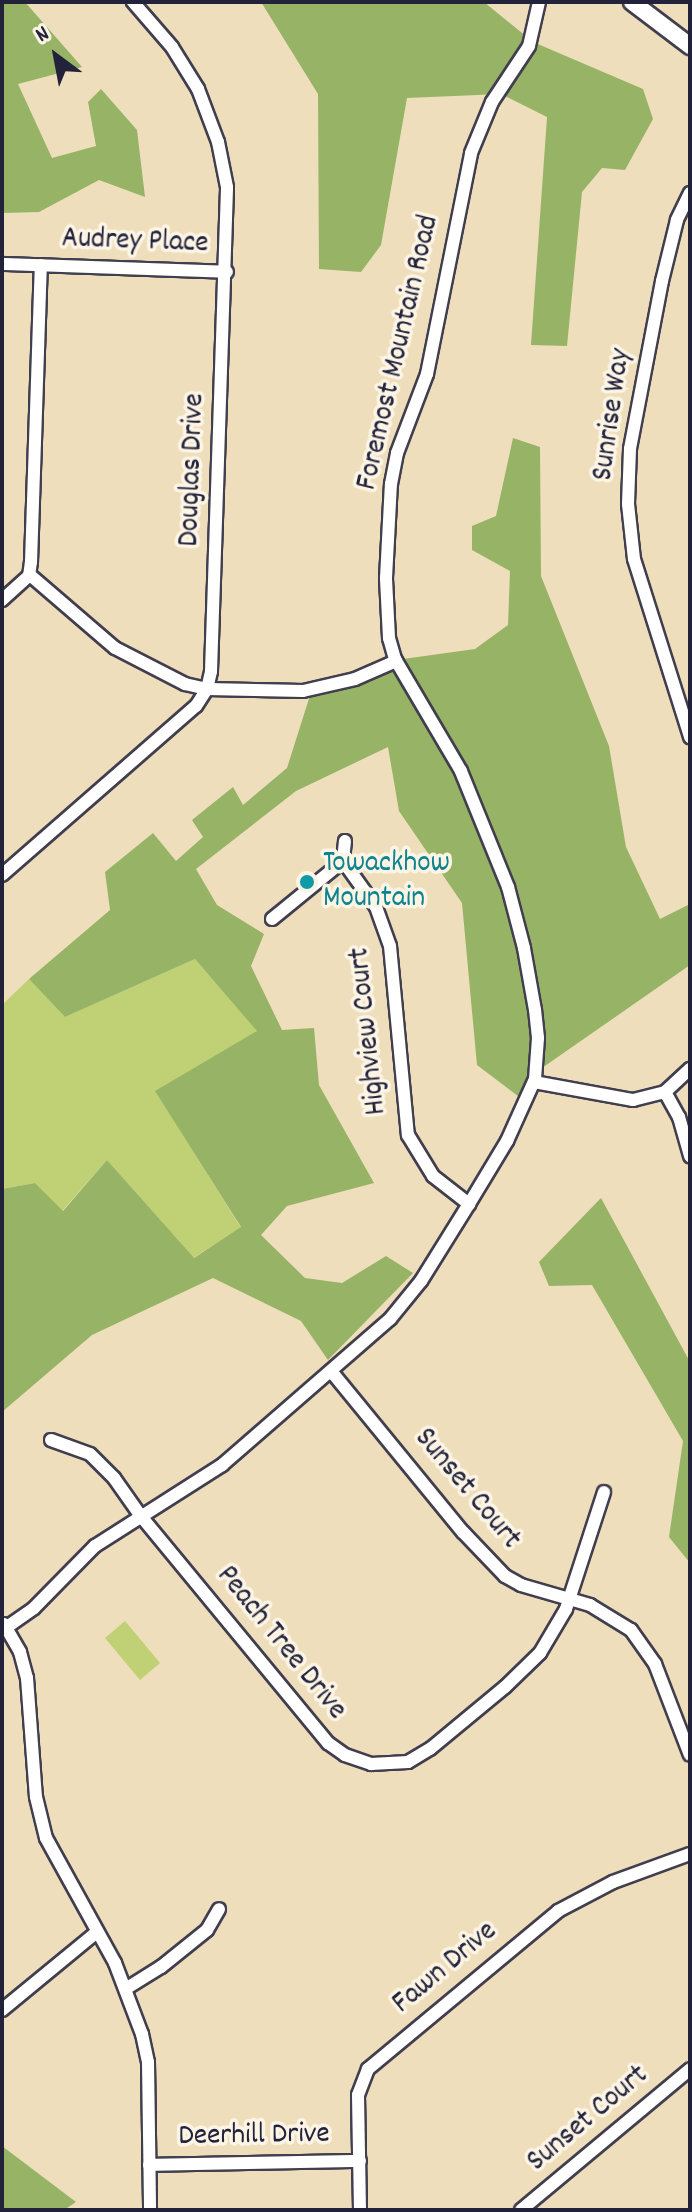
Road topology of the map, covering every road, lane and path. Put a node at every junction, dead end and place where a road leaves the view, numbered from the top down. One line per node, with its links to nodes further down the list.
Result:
1 (133, 2): 8 (street, Douglas Drive)
2 (539, 2): 11 (street, Foremost Mountain Road)
3 (632, 2): 4 (street)
4 (690, 46)
5 (690, 193): 13 (street, Sunrise Way)
6 (2, 264): 7 (street, Audrey Place)
7 (41, 265): 8 (street, Audrey Place); 9 (street)
8 (227, 272): 12 (street, Douglas Drive)
9 (30, 575): 10 (street); 12 (street)
10 (2, 600)
11 (396, 661): 12 (street); 19 (street, Foremost Mountain Road)
12 (207, 689): 16 (street)
13 (690, 737)
14 (345, 841): 15 (street)
15 (343, 861): 17 (street); 22 (street, Highview Court)
16 (2, 875)
17 (272, 919)
18 (690, 1069): 20 (street)
19 (534, 1082): 20 (street); 22 (street, Foremost Mountain Road)
20 (665, 1092): 21 (street)
21 (690, 1156)
22 (469, 1204): 23 (street, Foremost Mountain Road)
23 (331, 1371): 26 (street, Foremost Mountain Road); 27 (street, Sunset Court)
24 (51, 1440): 26 (street, Peach Tree Drive)
25 (604, 1492): 27 (street, Peach Tree Drive)
26 (140, 1515): 27 (street, Peach Tree Drive); 28 (street, Foremost Mountain Road)
27 (569, 1597): 29 (street, Sunset Court)
28 (4, 1624): 32 (street)
29 (690, 1755)
30 (690, 1854): 36 (street, Fawn Drive)
31 (219, 1909): 33 (street)
32 (97, 1932): 33 (street); 34 (street)
33 (127, 1988): 37 (street)
34 (2, 2010)
35 (690, 2069): 40 (street, Sunset Court)
36 (360, 2161): 37 (street, Deerhill Drive); 39 (street, Fawn Drive)
37 (149, 2165): 38 (street)
38 (150, 2210)
39 (360, 2210)
40 (521, 2210)

